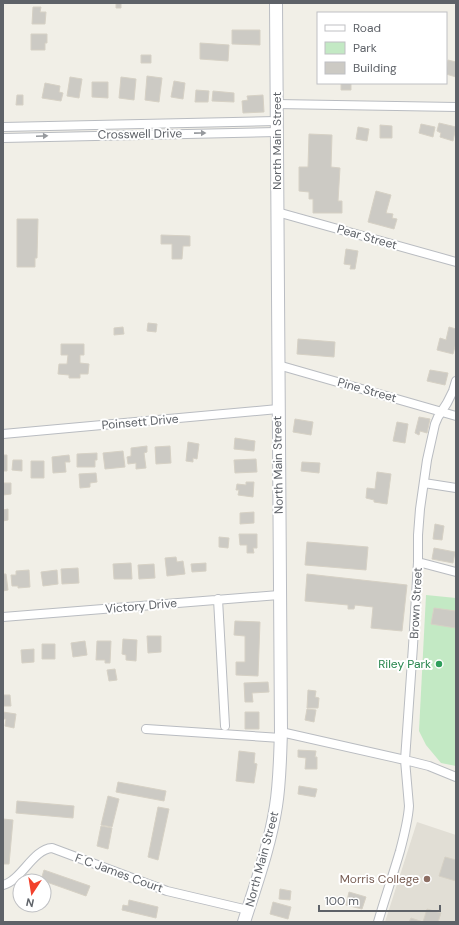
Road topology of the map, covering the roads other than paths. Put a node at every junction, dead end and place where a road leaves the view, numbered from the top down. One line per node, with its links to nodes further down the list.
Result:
1 (276, 3): 2 (main road, North Main Street)
2 (276, 104): 3 (street); 4 (main road, North Main Street)
3 (456, 106)
4 (276, 126): 5 (street, Crosswell Drive); 6 (street, Crosswell Drive, one-way to 4); 7 (main road, North Main Street)
5 (3, 127)
6 (3, 138)
7 (277, 212): 8 (street, Pear Street); 9 (main road, North Main Street)
8 (456, 262)
9 (278, 365): 11 (main road, North Main Street); 12 (street, Pine Street)
10 (456, 381): 12 (street, Brown Street)
11 (278, 409): 14 (street, Poinsett Drive); 19 (main road, North Main Street)
12 (442, 412): 13 (street, Pine Street); 15 (street, Brown Street)
13 (456, 416)
14 (3, 434)
15 (424, 483): 16 (street); 17 (street, Brown Street)
16 (456, 488)
17 (418, 562): 18 (street); 25 (street, Brown Street)
18 (456, 572)
19 (280, 594): 20 (street, Victory Drive); 24 (main road, North Main Street)
20 (218, 599): 21 (street, Victory Drive); 22 (street)
21 (3, 617)
22 (225, 726)
23 (146, 729): 24 (street)
24 (281, 735): 25 (street); 28 (main road, North Main Street)
25 (405, 760): 26 (street); 29 (street, Brown Street)
26 (456, 777)
27 (3, 885): 28 (street, F C James Court)
28 (246, 916)
29 (378, 922)

